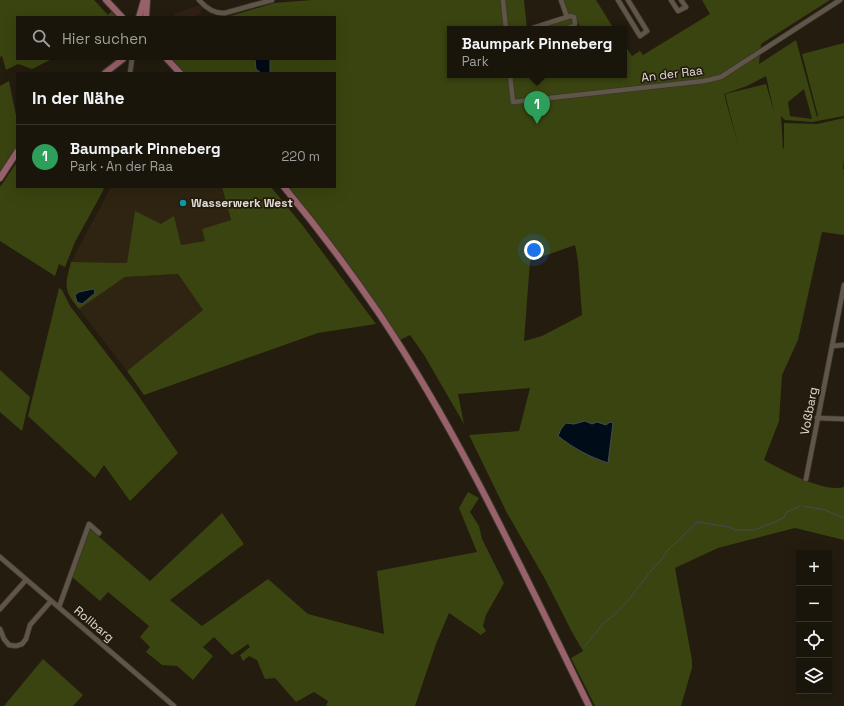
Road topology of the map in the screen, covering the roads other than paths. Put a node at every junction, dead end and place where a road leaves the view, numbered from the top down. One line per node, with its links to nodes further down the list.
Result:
1 (106, 0): 12 (main road)
2 (146, 0): 15 (main road); 16 (main road)
3 (200, 0): 4 (street)
4 (272, 0)
5 (503, 0): 18 (street)
6 (561, 0): 17 (street)
7 (628, 0): 11 (street)
8 (671, 0): 9 (street)
9 (681, 0)
10 (840, 0): 29 (street, An der Raa)
11 (619, 1)
12 (117, 11): 13 (main road); 14 (main road)
13 (121, 16)
14 (124, 16)
15 (139, 16)
16 (146, 16)
17 (567, 17): 19 (street); 20 (street)
18 (506, 26)
19 (539, 26)
20 (574, 26)
21 (117, 60): 25 (main road)
22 (121, 60): 25 (main road)
23 (132, 60): 27 (street)
24 (167, 60): 28 (main road)
25 (114, 65): 26 (main road)
26 (106, 72)
27 (130, 72)
28 (179, 72)
29 (510, 78)
30 (16, 154): 31 (main road)
31 (0, 178)
32 (285, 188): 48 (main road)
33 (844, 285): 34 (street, Voßbarg)
34 (843, 293): 36 (street, Voßbarg)
35 (844, 345): 36 (street)
36 (832, 346): 37 (street, Voßbarg)
37 (817, 418): 38 (street); 39 (street, Voßbarg)
38 (844, 419)
39 (806, 479)
40 (99, 533): 44 (street)
41 (0, 557): 42 (street, Rollbarg)
42 (26, 580): 43 (street, Rollbarg); 45 (street)
43 (51, 601): 44 (street, Rollbarg); 46 (street)
44 (58, 607): 47 (street, Rollbarg)
45 (0, 609)
46 (0, 629)
47 (174, 706)
48 (589, 706)

